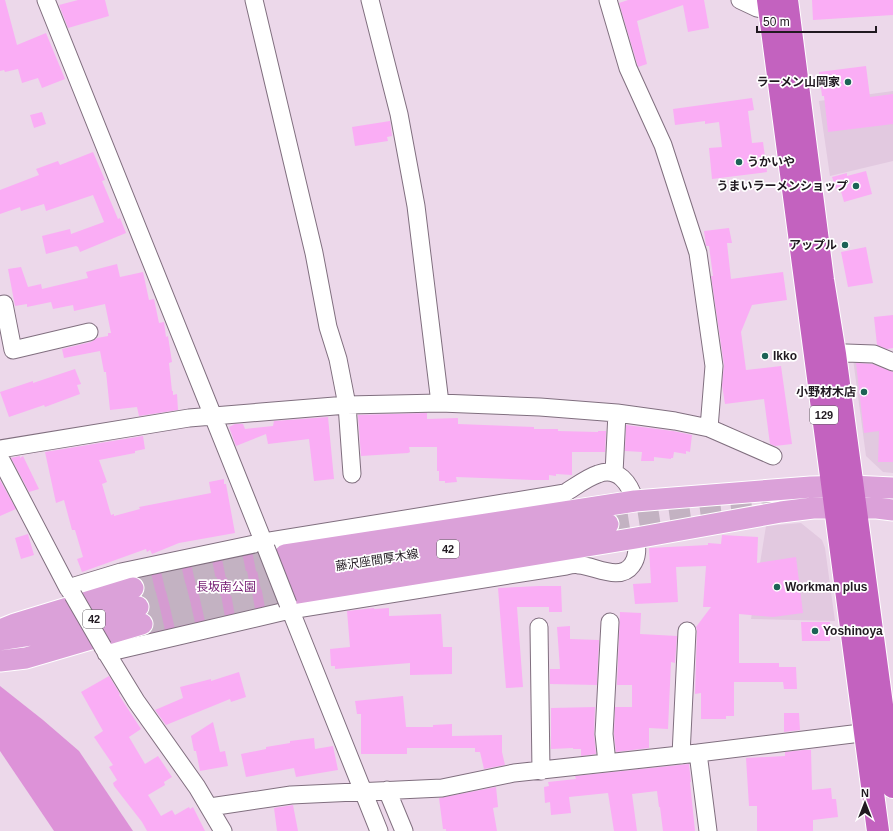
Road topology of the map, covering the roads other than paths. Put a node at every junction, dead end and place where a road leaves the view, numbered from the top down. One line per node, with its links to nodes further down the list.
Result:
1 (46, 0): 14 (street)
2 (254, 0): 12 (street)
3 (370, 0): 11 (street)
4 (608, 0): 15 (street)
5 (740, 0): 6 (street)
6 (775, 4): 9 (highway, 129); 21 (highway, 129)
7 (0, 305): 8 (street)
8 (89, 332)
9 (835, 354): 10 (street); 21 (highway, 129)
10 (893, 362)
11 (440, 403): 12 (street); 13 (street)
12 (347, 405): 14 (street); 20 (street)
13 (617, 413): 15 (street); 19 (street)
14 (214, 417): 16 (street); 28 (street)
15 (709, 428): 17 (street)
16 (0, 449)
17 (773, 456)
18 (0, 458): 29 (street)
19 (614, 472): 23 (street); 28 (street)
20 (352, 474)
21 (843, 486): 22 (main road); 23 (main road); 24 (highway, 129)
22 (893, 488)
23 (635, 501): 28 (main road)
24 (846, 508): 25 (main road); 27 (main road); 40 (highway, 129)
25 (893, 510)
26 (608, 524): 28 (main road, 藤沢座間厚木線 / 42)
27 (636, 538): 28 (main road); 28 (street)
28 (282, 575): 29 (street); 37 (street); 47 (street)
29 (71, 592): 37 (street, bridge)
30 (138, 606): 33 (main road); 35 (main road, 42); 39 (main road)
31 (610, 622): 43 (street)
32 (539, 627): 44 (street)
33 (0, 630)
34 (687, 631): 42 (street)
35 (51, 632): 36 (main road, 42); 38 (main road, 42)
36 (0, 640)
37 (105, 650): 48 (street)
38 (0, 653)
39 (0, 661)
40 (881, 730): 41 (street); 45 (highway, 129); 53 (highway, 129)
41 (698, 753): 42 (street); 52 (street)
42 (681, 755): 43 (street)
43 (607, 763): 44 (street)
44 (541, 771): 46 (street)
45 (893, 787)
46 (387, 790): 47 (street); 51 (street)
47 (362, 791): 48 (street); 50 (street)
48 (210, 807): 49 (street)
49 (223, 831)
50 (379, 831)
51 (404, 831)
52 (708, 831)
53 (878, 831)

